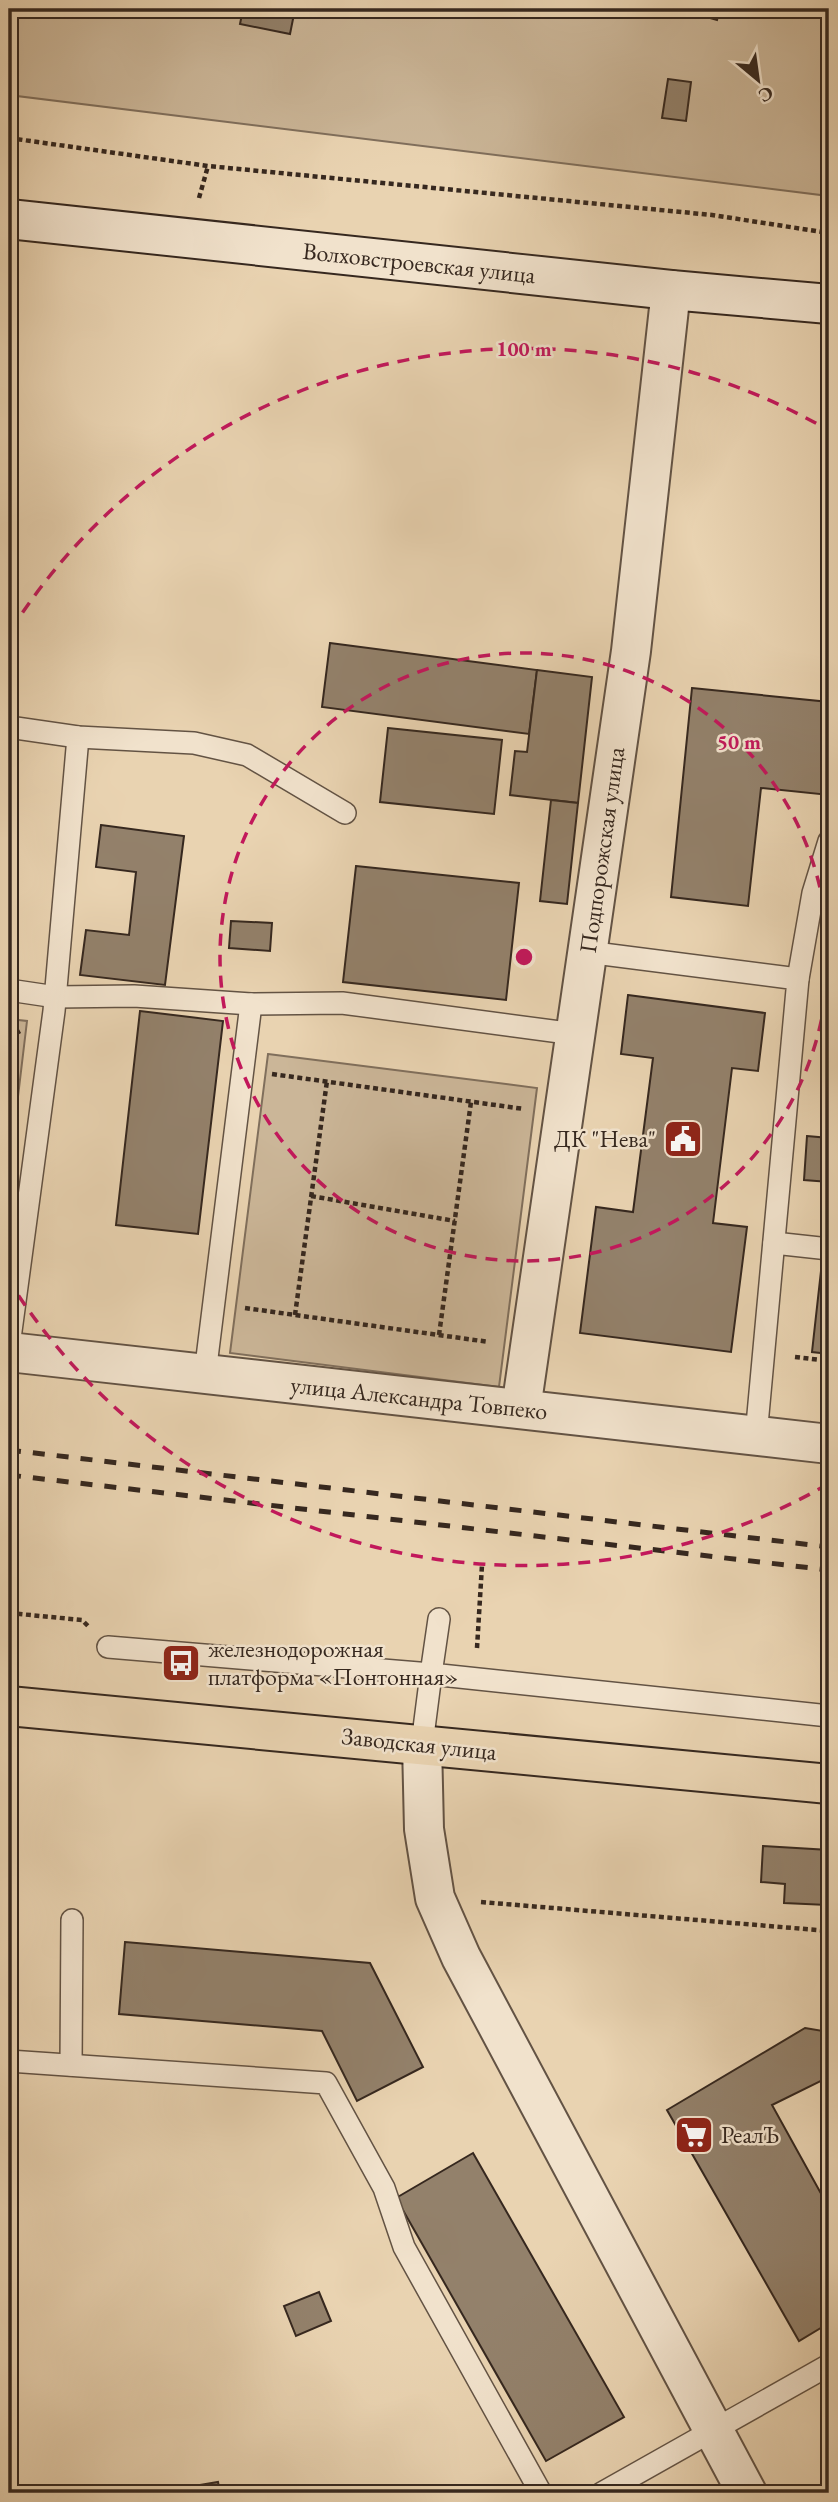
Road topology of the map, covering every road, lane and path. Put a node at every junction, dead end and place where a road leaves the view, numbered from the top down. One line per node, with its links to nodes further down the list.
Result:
1 (9, 138): 3 (path)
2 (9, 219): 4 (street, Волховстроевская улица)
3 (829, 233)
4 (671, 290): 5 (street, Волховстроевская улица); 10 (street, Подпорожская улица)
5 (829, 304)
6 (9, 727): 7 (lane)
7 (78, 737): 8 (lane); 13 (lane)
8 (345, 813)
9 (829, 841): 11 (lane)
10 (587, 952): 11 (lane); 15 (street, Подпорожская улица)
11 (798, 979): 22 (lane)
12 (9, 990): 13 (lane)
13 (56, 997): 14 (lane); 27 (lane)
14 (251, 1004): 15 (lane); 16 (lane)
15 (575, 1034): 19 (street, Подпорожская улица)
16 (243, 1070): 17 (path); 24 (lane)
17 (327, 1081): 18 (path); 20 (path)
18 (471, 1102): 19 (path); 21 (path)
19 (563, 1115): 28 (street, Подпорожская улица)
20 (311, 1196): 21 (path); 25 (path)
21 (455, 1221): 26 (path)
22 (775, 1242): 23 (lane); 32 (lane)
23 (829, 1249)
24 (214, 1304): 25 (path); 30 (lane)
25 (295, 1315): 26 (path)
26 (439, 1335): 28 (path)
27 (9, 1346)
28 (528, 1347): 31 (street, Подпорожская улица)
29 (9, 1352): 30 (street, улица Александра Товпеко)
30 (205, 1374): 31 (street, улица Александра Товпеко)
31 (520, 1409): 32 (street, улица Александра Товпеко)
32 (757, 1436): 33 (street, улица Александра Товпеко)
33 (829, 1444)
34 (482, 1565): 39 (path)
35 (9, 1614): 37 (path)
36 (439, 1619): 38 (lane)
37 (108, 1647): 38 (lane)
38 (431, 1674): 39 (lane); 42 (lane)
39 (475, 1678): 41 (lane)
40 (9, 1706): 42 (main road, Заводская улица)
41 (829, 1716)
42 (422, 1744): 43 (main road, Заводская улица); 44 (street)
43 (829, 1784)
44 (435, 1898): 46 (path); 50 (street)
45 (72, 1920): 48 (lane)
46 (829, 1931)
47 (9, 2061): 48 (lane)
48 (71, 2065): 51 (lane)
49 (829, 2365): 50 (lane)
50 (714, 2430): 52 (lane); 53 (street)
51 (541, 2493)
52 (602, 2493)
53 (747, 2493)

